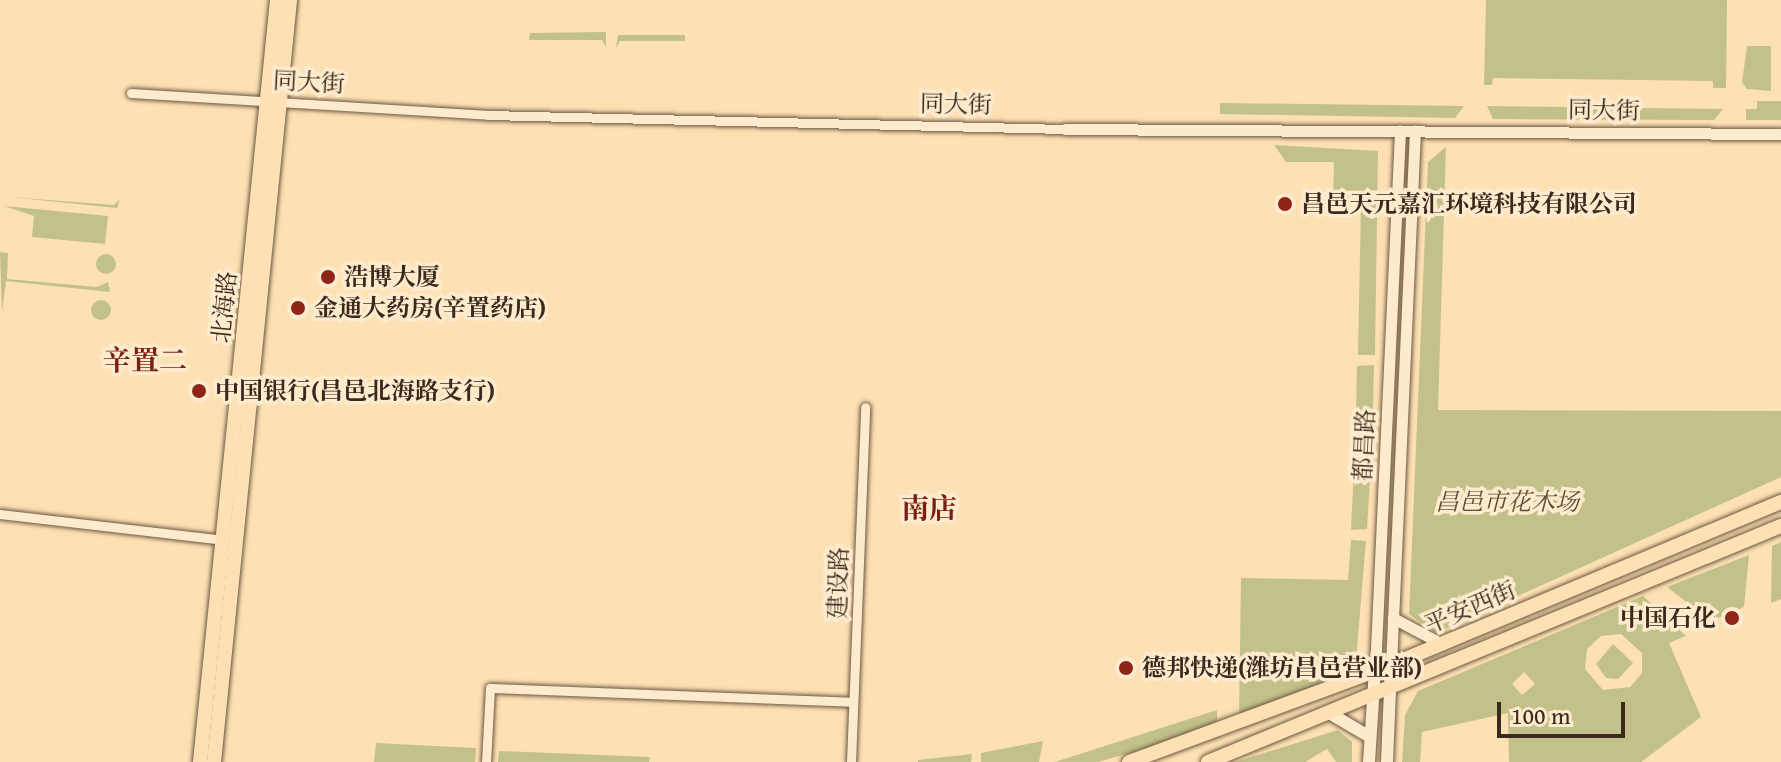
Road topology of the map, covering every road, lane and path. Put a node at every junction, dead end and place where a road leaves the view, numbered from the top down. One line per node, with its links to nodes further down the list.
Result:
1 (277, 0): 4 (main road, 北海路)
2 (290, 0): 4 (main road, 北海路)
3 (131, 93): 4 (street, 同大街)
4 (273, 102): 5 (street, 同大街); 13 (main road, 北海路)
5 (1065, 129): 6 (street, 同大街)
6 (1400, 131): 7 (street, 同大街); 17 (street, 都昌路)
7 (1415, 131): 8 (street, 同大街); 14 (street, 都昌路)
8 (1781, 134)
9 (865, 407): 20 (street, 建设路)
10 (1781, 502): 15 (main road, 平安西街)
11 (0, 514): 13 (street)
12 (1781, 526): 18 (main road, 平安西街)
13 (229, 541): 23 (main road, 北海路); 24 (main road, 北海路)
14 (1393, 618): 15 (street); 16 (street, 都昌路)
15 (1440, 643): 16 (main road, 平安西街)
16 (1391, 665): 17 (main road, 平安西街); 18 (main road, 都昌路)
17 (1375, 670): 19 (main road, 都昌路); 27 (main road, 平安西街)
18 (1391, 684): 19 (main road, 平安西街); 30 (main road, 都昌路)
19 (1374, 691): 21 (main road, 平安西街); 22 (main road, 都昌路)
20 (853, 702): 25 (street); 26 (street, 建设路)
21 (1331, 714): 22 (main road); 28 (main road, 平安西街)
22 (1370, 737): 29 (main road, 都昌路)
23 (200, 762)
24 (214, 762)
25 (486, 762)
26 (851, 762)
27 (1129, 762)
28 (1208, 762)
29 (1369, 762)
30 (1387, 762)

